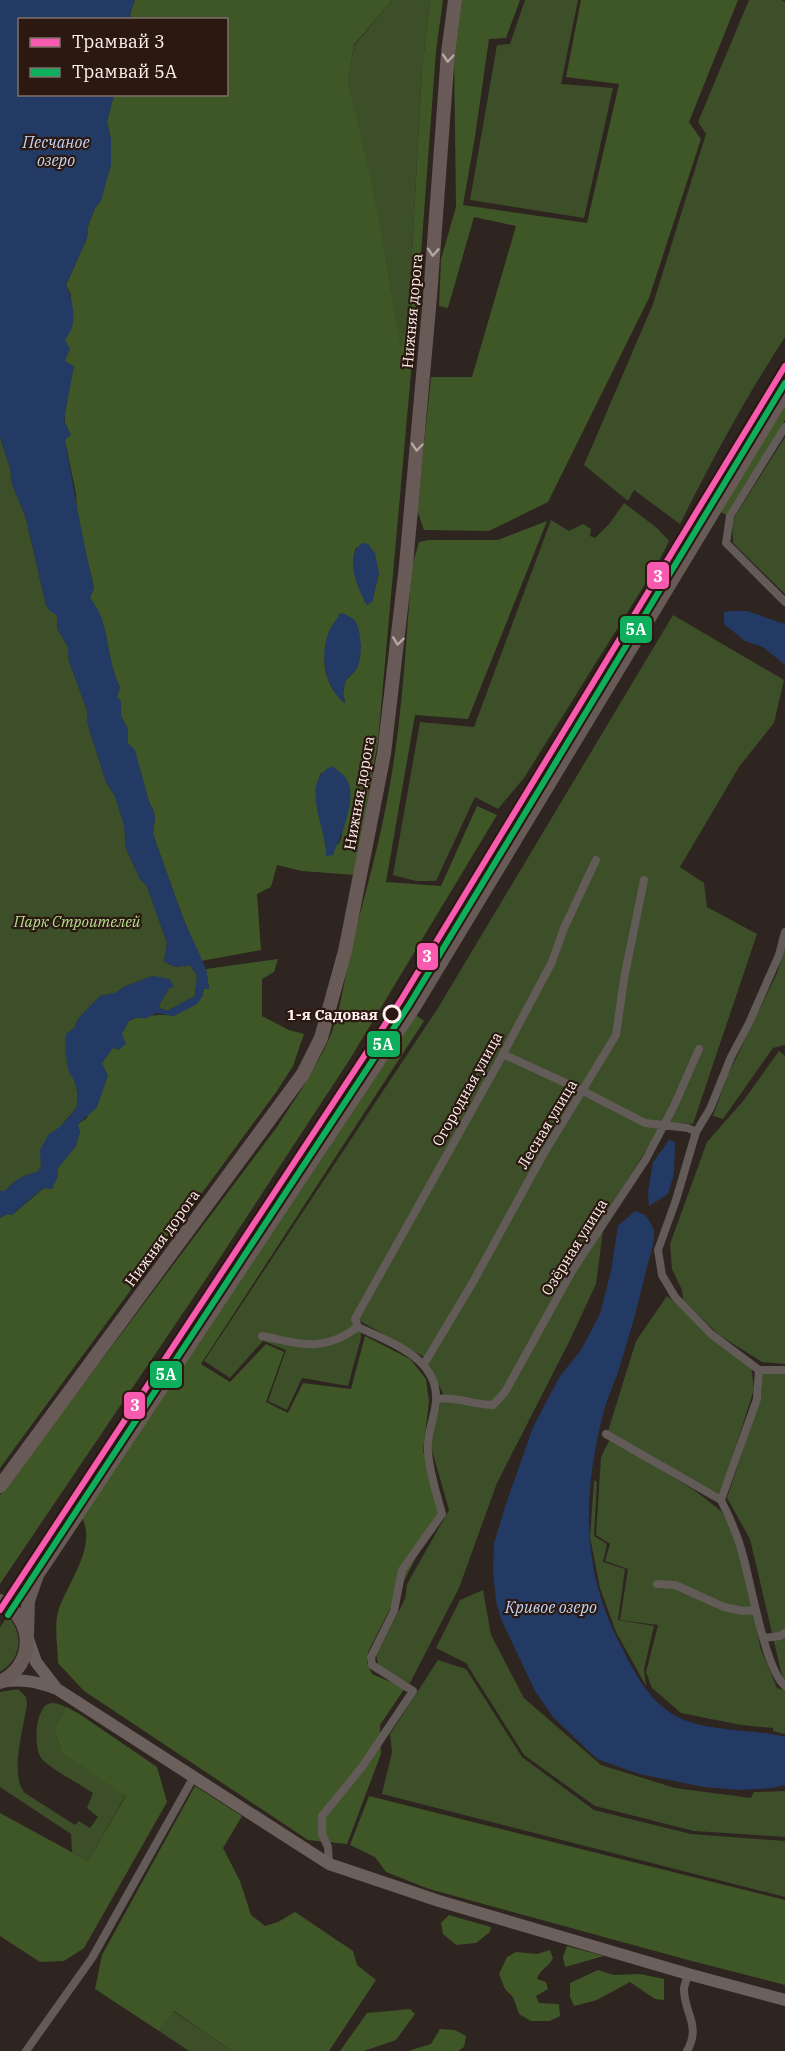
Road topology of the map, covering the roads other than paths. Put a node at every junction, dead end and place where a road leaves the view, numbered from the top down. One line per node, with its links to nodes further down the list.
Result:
1 (455, 0): 20 (main road, Нижняя дорога, one-way to 20)
2 (785, 393): 26 (main road)
3 (785, 428): 4 (street)
4 (785, 602)
5 (596, 860): 9 (street, Огородная улица)
6 (644, 880): 10 (street, Лесная улица)
7 (785, 932): 12 (street)
8 (699, 1049): 11 (street, Озёрная улица)
9 (502, 1054): 10 (street); 13 (street, Огородная улица)
10 (583, 1091): 11 (street); 15 (street, Лесная улица)
11 (664, 1125): 12 (street); 18 (street, Озёрная улица)
12 (696, 1132): 16 (street)
13 (358, 1327): 14 (street); 15 (street)
14 (262, 1336)
15 (424, 1364): 18 (street)
16 (759, 1370): 17 (street); 21 (street)
17 (785, 1370)
18 (436, 1399): 32 (street)
19 (606, 1434): 21 (street)
20 (0, 1486)
21 (721, 1500): 24 (street)
22 (657, 1584): 24 (street)
23 (0, 1601): 26 (main road)
24 (756, 1610): 27 (street)
25 (785, 1633): 27 (street)
26 (27, 1635): 28 (main road); 30 (main road)
27 (764, 1638): 29 (street)
28 (0, 1682): 30 (main road)
29 (785, 1686)
30 (57, 1689): 31 (main road)
31 (193, 1778): 32 (main road); 35 (street)
32 (329, 1864): 33 (main road)
33 (688, 1974): 34 (main road); 36 (street)
34 (785, 2000)
35 (26, 2051)
36 (687, 2051)

